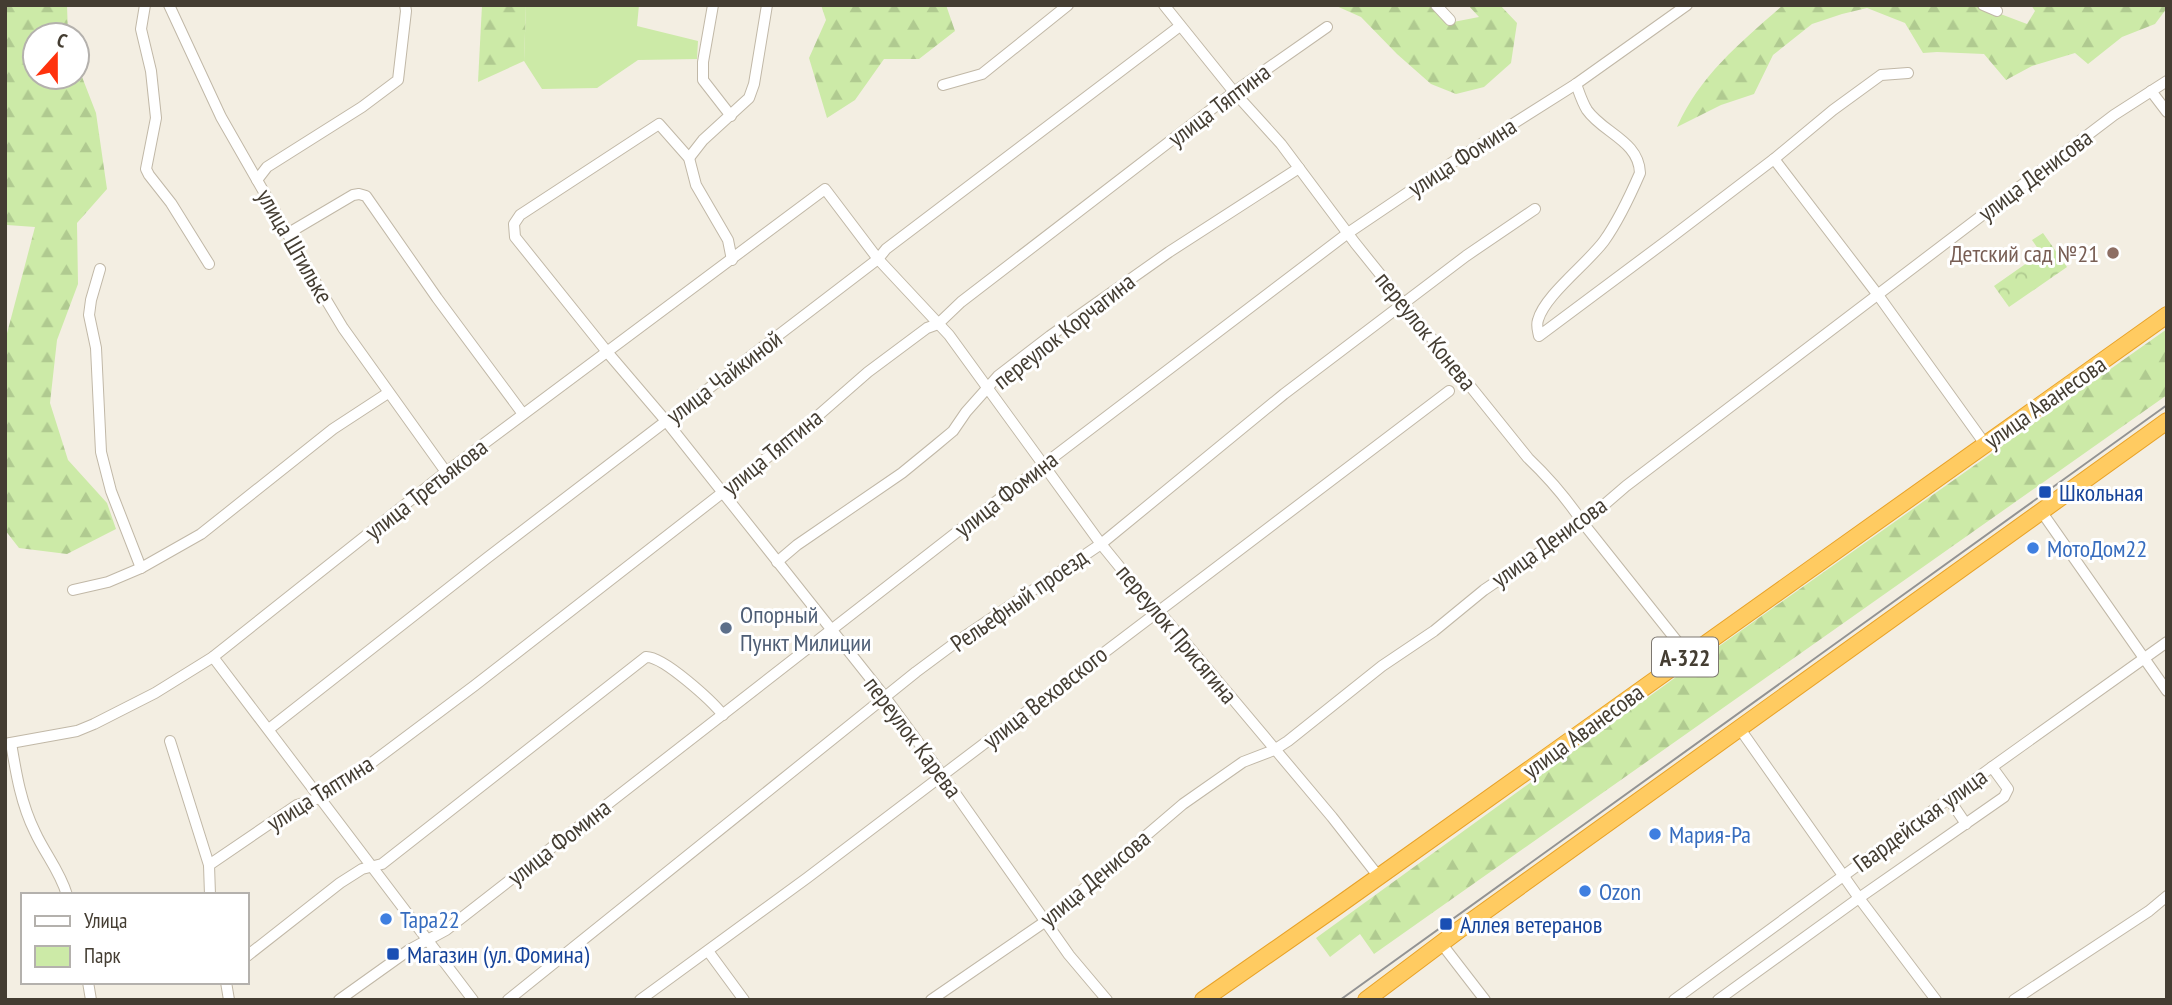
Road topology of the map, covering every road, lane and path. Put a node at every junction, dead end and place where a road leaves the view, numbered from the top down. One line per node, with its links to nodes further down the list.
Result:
1 (145, 5): 33 (street)
2 (169, 5): 26 (street, улица Штильке)
3 (405, 5): 26 (street)
4 (713, 5): 22 (street)
5 (767, 5): 22 (street)
6 (1068, 5): 18 (street)
7 (1164, 5): 13 (street, переулок Конева)
8 (1436, 5): 12 (street)
9 (1687, 5): 17 (street, улица Фомина)
10 (1983, 5): 11 (street)
11 (1997, 10)
12 (1450, 20)
13 (1180, 26): 19 (street, переулок Конева); 31 (street, улица Чайкиной)
14 (1327, 27): 19 (street, улица Тяптина)
15 (1908, 73): 24 (street)
16 (2167, 81): 20 (street, улица Денисова)
17 (1576, 84): 24 (street); 29 (street, улица Фомина)
18 (943, 85)
19 (1234, 92): 25 (street, переулок Конева); 38 (street, улица Тяптина)
20 (2151, 92): 21 (street); 35 (street, улица Денисова)
21 (2167, 112)
22 (731, 116): 23 (street)
23 (689, 158): 32 (street); 39 (street, переулок Карева)
24 (1773, 159): 35 (street)
25 (1299, 168): 29 (street, переулок Конева); 40 (street, переулок Корчагина)
26 (257, 180): 30 (street, улица Штильке)
27 (825, 189): 31 (street, переулок Присягина); 32 (street, улица Третьякова)
28 (1535, 209): 36 (street, Рельефный проезд)
29 (1348, 233): 36 (street, переулок Конева); 47 (street, улица Фомина)
30 (287, 234): 42 (street, улица Штильке); 43 (street)
31 (878, 259): 38 (street, переулок Присягина); 44 (street, улица Чайкиной)
32 (732, 260): 39 (street, улица Третьякова)
33 (209, 264)
34 (100, 269): 54 (street)
35 (1878, 295): 46 (street); 51 (street, улица Денисова)
36 (1404, 302): 51 (street, переулок Конева); 52 (street, Рельефный проезд)
37 (2167, 315): 46 (highway, улица Аванесова / А-322)
38 (938, 324): 40 (street, переулок Присягина); 49 (street, улица Тяптина)
39 (608, 353): 43 (street, улица Третьякова); 44 (street, переулок Карева)
40 (988, 389): 47 (street, переулок Присягина); 53 (street, переулок Корчагина)
41 (1449, 391): 56 (street, улица Веховского)
42 (388, 393): 48 (street, улица Штильке); 54 (street)
43 (523, 414): 48 (street, улица Третьякова)
44 (666, 421): 49 (street, переулок Карева); 65 (street, улица Чайкиной)
45 (2167, 421): 50 (highway)
46 (1985, 444): 59 (highway, улица Аванесова / А-322)
47 (1043, 465): 52 (street, переулок Присягина); 57 (street, улица Фомина)
48 (446, 472): 60 (street, улица Третьякова)
49 (722, 493): 53 (street, переулок Карева); 72 (street, улица Тяптина)
50 (2041, 512): 61 (street); 66 (highway)
51 (1583, 523): 59 (street, переулок Конева); 69 (street, улица Денисова)
52 (1101, 544): 56 (street, переулок Присягина); 63 (street, Рельефный проезд)
53 (777, 562): 57 (street, переулок Карева)
54 (141, 568): 55 (street)
55 (73, 590)
56 (1158, 610): 69 (street, переулок Присягина); 71 (street, улица Веховского)
57 (832, 629): 63 (street, переулок Карева); 64 (street, улица Фомина)
58 (2167, 642): 61 (street, Гвардейская улица)
59 (1688, 655): 78 (highway, улица Аванесова / А-322)
60 (213, 657): 65 (street); 68 (street, улица Третьякова)
61 (2143, 657): 62 (street); 70 (street, Гвардейская улица)
62 (2167, 691)
63 (885, 697): 71 (street, переулок Карева); 90 (street, Рельефный проезд)
64 (723, 715): 76 (street); 84 (street, улица Фомина)
65 (269, 729): 72 (street)
66 (1740, 729): 77 (street); 85 (highway)
67 (170, 741): 75 (street)
68 (8, 743): 79 (street)
69 (1273, 750): 78 (street, переулок Присягина); 83 (street, улица Денисова)
70 (1992, 766): 73 (street, Гвардейская улица); 74 (street)
71 (943, 776): 83 (street, переулок Карева); 86 (street, улица Веховского)
72 (320, 797): 75 (street, улица Тяптина); 76 (street)
73 (1949, 799): 74 (street); 77 (street, Гвардейская улица)
74 (1966, 824): 82 (street)
75 (209, 865): 80 (street)
76 (372, 867): 84 (street); 87 (street)
77 (1843, 876): 82 (street); 98 (street, Гвардейская улица)
78 (1379, 877): 95 (highway, улица Аванесова / А-322)
79 (66, 893)
80 (210, 893)
81 (2167, 896): 101 (street)
82 (1858, 898): 99 (street); 100 (street)
83 (1046, 921): 93 (street, улица Денисова); 94 (street, переулок Карева)
84 (428, 940): 88 (street, улица Фомина); 89 (street)
85 (1441, 943): 96 (highway); 97 (street)
86 (708, 951): 91 (street, улица Веховского); 92 (street)
87 (248, 955)
88 (339, 1000)
89 (473, 1000)
90 (509, 1000)
91 (640, 1000)
92 (744, 1000)
93 (931, 1000)
94 (1107, 1000)
95 (1203, 1000)
96 (1366, 1000)
97 (1485, 1000)
98 (1674, 1000)
99 (1718, 1000)
100 (1936, 1000)
101 (2014, 1000)

